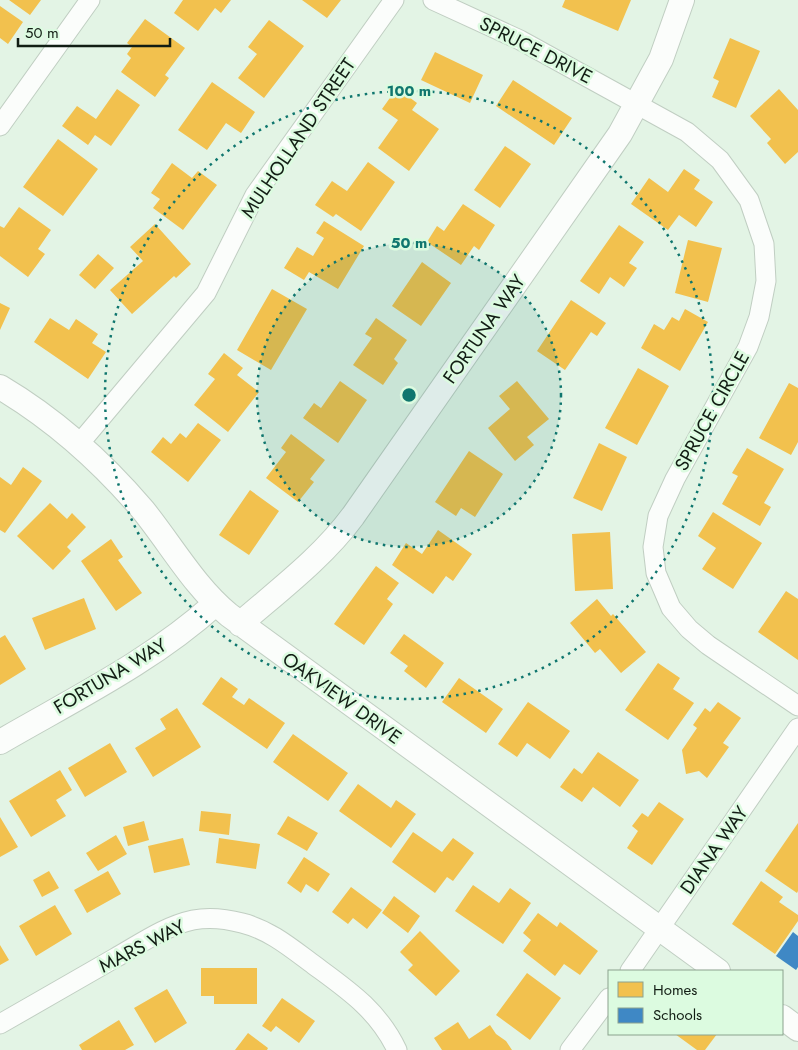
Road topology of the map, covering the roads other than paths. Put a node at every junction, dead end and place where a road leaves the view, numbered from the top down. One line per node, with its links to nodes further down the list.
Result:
1 (90, 0): 6 (street)
2 (394, 0): 8 (street, MULHOLLAND STREET)
3 (433, 0): 5 (street, SPRUCE DRIVE)
4 (682, 0): 5 (street, FORTUNA WAY)
5 (638, 104): 10 (street, FORTUNA WAY); 11 (street, SPRUCE CIRCLE)
6 (0, 126)
7 (0, 387): 8 (street, OAKVIEW DRIVE)
8 (79, 444): 9 (street, OAKVIEW DRIVE)
9 (216, 604): 10 (street, OAKVIEW DRIVE); 13 (street, FORTUNA WAY)
10 (240, 624): 14 (street, OAKVIEW DRIVE)
11 (798, 706)
12 (798, 728): 14 (street, DIANA WAY)
13 (0, 742)
14 (660, 929): 15 (street, DIANA WAY); 16 (street, OAKVIEW DRIVE)
15 (631, 970)
16 (717, 970)
17 (608, 999): 22 (street)
18 (783, 1018): 20 (street)
19 (0, 1024): 21 (street, MARS WAY)
20 (798, 1029)
21 (397, 1050)
22 (570, 1050)

